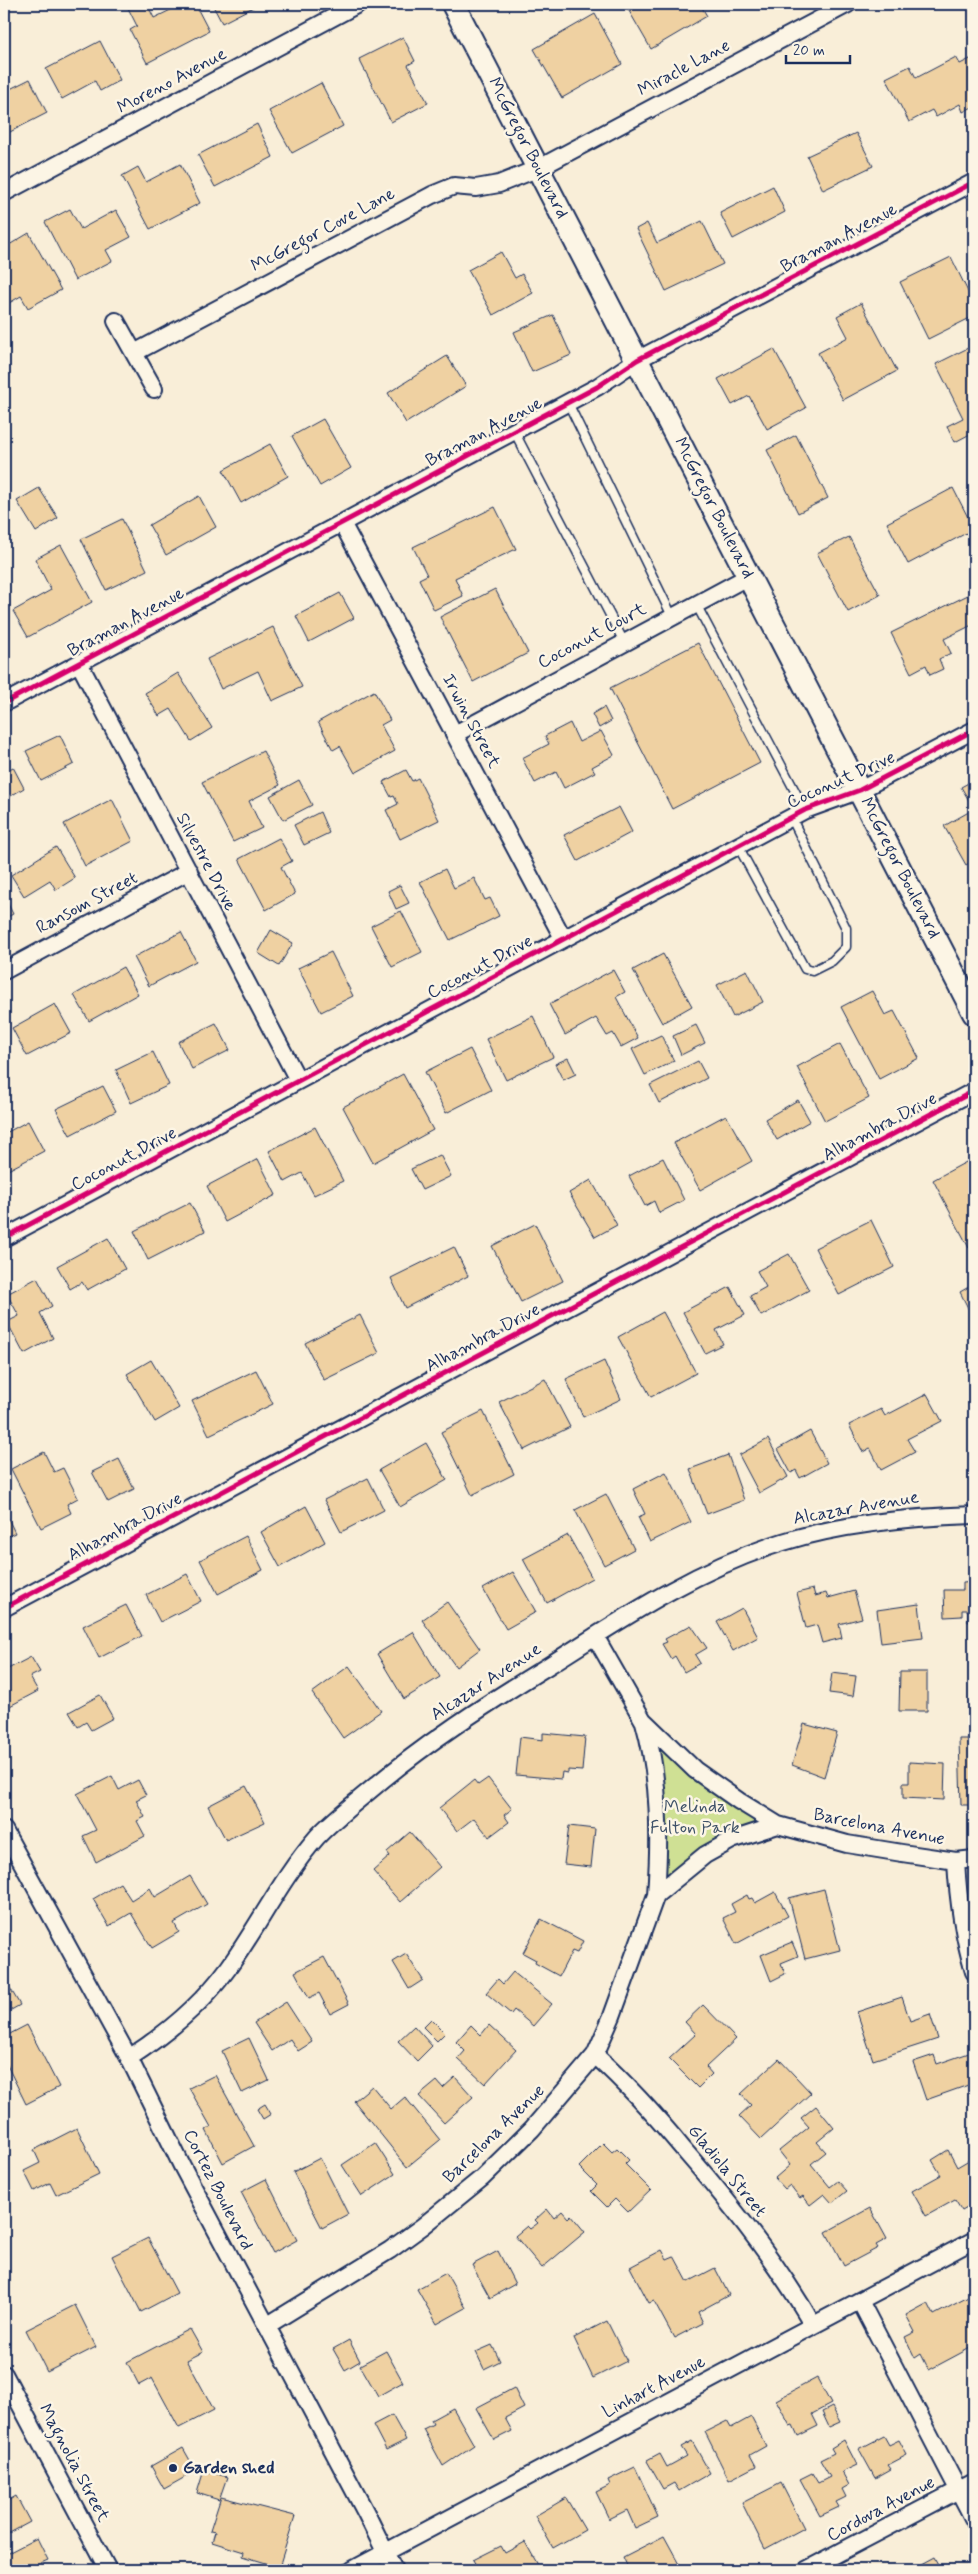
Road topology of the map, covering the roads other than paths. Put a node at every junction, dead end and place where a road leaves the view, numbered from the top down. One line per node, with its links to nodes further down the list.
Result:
1 (358, 4): 6 (street, Moreno Avenue)
2 (453, 4): 4 (main road, McGregor Boulevard)
3 (848, 4): 4 (street, Miracle Lane)
4 (539, 168): 8 (street, McGregor Cove Lane); 9 (main road, McGregor Boulevard)
5 (972, 188): 9 (street, Braman Avenue)
6 (4, 193)
7 (116, 321): 8 (street)
8 (134, 353): 10 (street)
9 (637, 360): 11 (street, Braman Avenue); 14 (main road, McGregor Boulevard)
10 (154, 389)
11 (568, 403): 12 (street, Braman Avenue); 16 (lane)
12 (514, 431): 13 (street, Braman Avenue); 17 (lane)
13 (342, 523): 18 (street, Braman Avenue); 21 (street, Irwin Street)
14 (749, 576): 15 (street, Coconut Court); 22 (main road, McGregor Boulevard)
15 (696, 604): 16 (street, Coconut Court); 23 (lane)
16 (672, 616): 17 (street, Coconut Court)
17 (624, 642): 21 (street, Coconut Court)
18 (79, 663): 19 (street, Braman Avenue); 25 (street, Silvestre Drive)
19 (4, 703)
20 (974, 730): 22 (street, Coconut Drive)
21 (456, 734): 26 (street, Irwin Street)
22 (860, 790): 23 (street, Coconut Drive); 28 (main road, McGregor Boulevard)
23 (798, 814): 24 (street, Coconut Drive); 24 (lane)
24 (738, 845): 26 (street, Coconut Drive)
25 (189, 871): 27 (street, Ransom Street); 29 (street, Silvestre Drive)
26 (563, 938): 29 (street, Coconut Drive)
27 (4, 971)
28 (974, 1013)
29 (298, 1080): 31 (street, Coconut Drive)
30 (974, 1091): 33 (street, Alhambra Drive)
31 (4, 1238)
32 (974, 1515): 34 (street, Alcazar Avenue)
33 (4, 1608)
34 (595, 1636): 35 (street, Barcelona Avenue); 43 (street, Alcazar Avenue)
35 (643, 1720): 36 (street, Barcelona Avenue); 40 (street, Barcelona Avenue)
36 (778, 1825): 39 (street, Barcelona Avenue); 40 (street)
37 (4, 1830): 43 (street, Cortez Boulevard)
38 (974, 1859): 39 (street, Barcelona Avenue)
39 (956, 1861): 41 (street)
40 (656, 1895): 42 (street, Barcelona Avenue)
41 (974, 1972)
42 (595, 2055): 46 (street, Barcelona Avenue); 47 (street, Gladiola Street)
43 (129, 2058): 46 (street, Cortez Boulevard)
44 (974, 2240): 45 (street, Linhart Avenue)
45 (860, 2301): 47 (street, Linhart Avenue); 50 (street)
46 (268, 2325): 52 (street, Cortez Boulevard)
47 (813, 2326): 52 (street, Linhart Avenue)
48 (4, 2374): 53 (street, Magnolia Street)
49 (974, 2482): 50 (street, Cordova Avenue)
50 (959, 2490): 51 (street); 56 (street, Cordova Avenue)
51 (974, 2520)
52 (384, 2553): 54 (street, Linhart Avenue); 55 (street, Cortez Boulevard)
53 (108, 2570)
54 (352, 2570)
55 (394, 2570)
56 (806, 2570)

